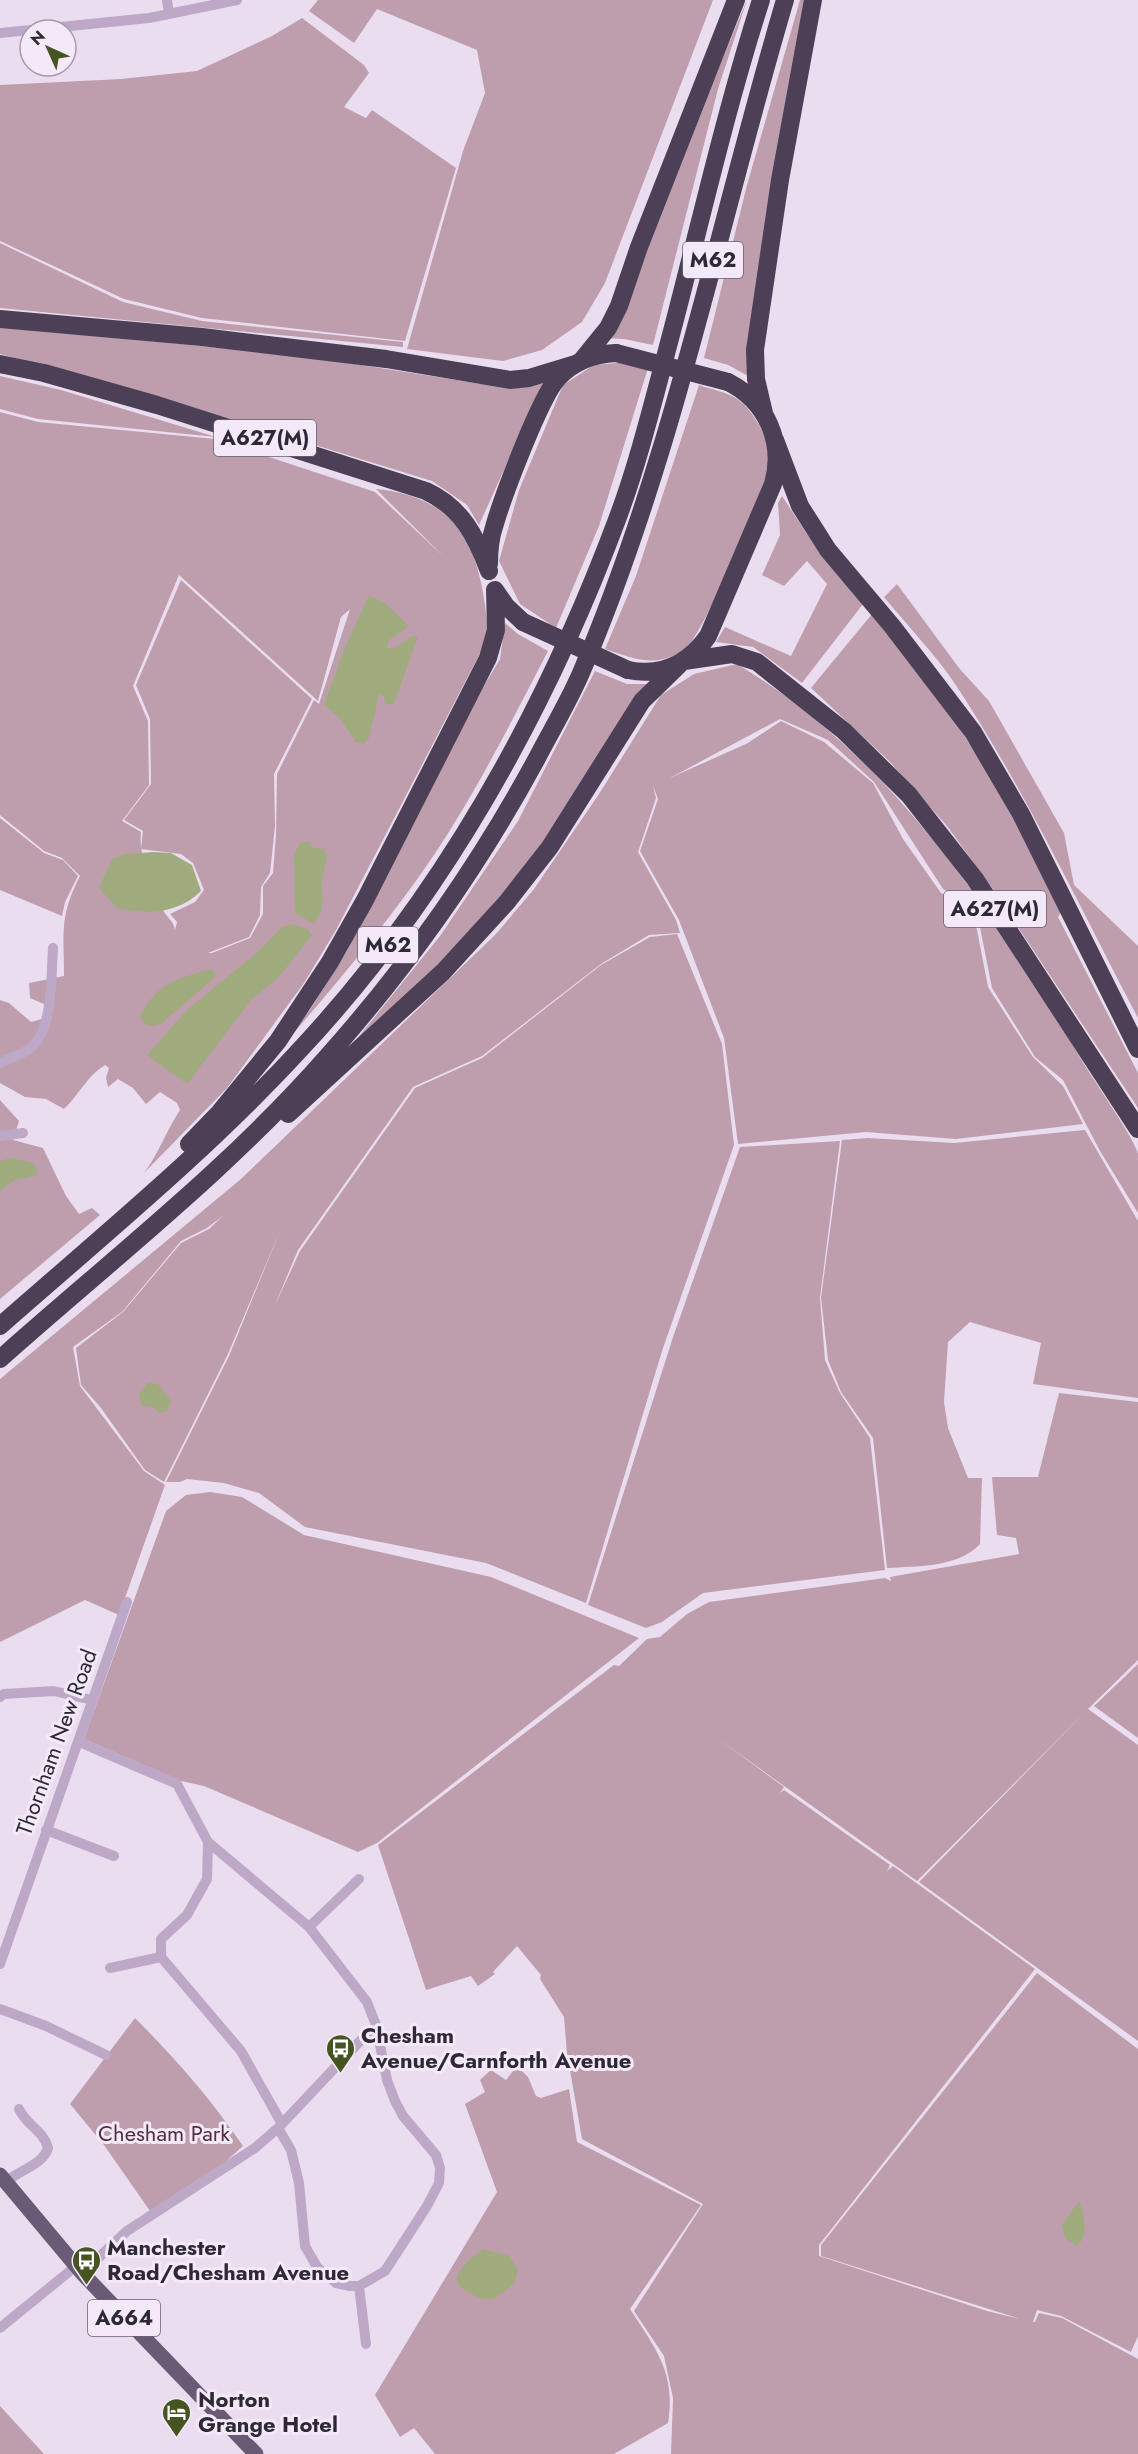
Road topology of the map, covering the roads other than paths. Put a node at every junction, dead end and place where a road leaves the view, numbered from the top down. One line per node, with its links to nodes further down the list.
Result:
1 (166, 0): 7 (street)
2 (237, 0): 7 (street)
3 (736, 0): 12 (highway)
4 (761, 0): 26 (highway, M62)
5 (785, 0): 25 (highway, M62)
6 (813, 0): 14 (highway, M62)
7 (169, 15): 8 (street)
8 (78, 25)
9 (18, 31): 10 (street)
10 (0, 33)
11 (0, 319): 12 (highway, A627(M))
12 (578, 362): 14 (highway, A627(M), bridge); 16 (highway, A627(M))
13 (0, 364): 16 (highway, A627(M))
14 (764, 413): 15 (highway, A627(M))
15 (776, 441): 18 (highway, A627(M)); 20 (highway, A627(M))
16 (489, 571): 17 (highway, A627(M))
17 (495, 590): 18 (highway, A627(M), bridge); 26 (highway, M62)
18 (682, 662): 22 (highway, A627(M)); 25 (highway, M62)
19 (53, 948): 21 (street)
20 (1138, 1049)
21 (0, 1063)
22 (1138, 1129)
23 (23, 1133): 24 (street)
24 (0, 1136)
25 (144, 1235): 28 (highway, M62)
26 (40, 1290): 27 (highway, M62)
27 (0, 1326)
28 (0, 1359)
29 (127, 1602): 31 (street, Thornham New Road)
30 (0, 1697): 31 (street)
31 (92, 1700): 32 (street, Thornham New Road)
32 (79, 1742): 33 (street, Thornham New Road); 34 (street)
33 (46, 1830): 35 (street); 39 (street, Thornham New Road)
34 (208, 1842): 37 (street); 38 (street)
35 (114, 1856)
36 (359, 1879): 37 (street)
37 (309, 1927): 42 (street)
38 (161, 1957): 40 (street); 45 (street)
39 (0, 1964)
40 (110, 1968)
41 (0, 2009): 43 (street)
42 (378, 2034): 45 (street); 48 (street)
43 (106, 2055)
44 (19, 2109): 46 (street)
45 (280, 2126): 47 (street); 48 (street)
46 (3, 2178): 47 (main road, A664)
47 (79, 2270): 49 (street); 51 (main road, A664)
48 (359, 2286): 50 (street)
49 (0, 2328)
50 (366, 2344)
51 (256, 2454)

